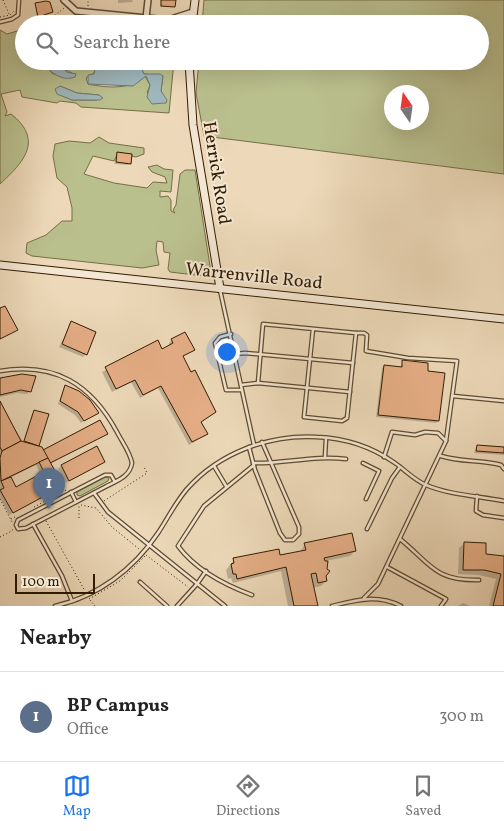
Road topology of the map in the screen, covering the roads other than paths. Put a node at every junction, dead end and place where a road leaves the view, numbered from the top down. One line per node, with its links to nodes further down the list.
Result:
1 (19, 0): 6 (lane)
2 (64, 0): 7 (street)
3 (148, 0): 8 (street)
4 (195, 0): 5 (main road)
5 (193, 12): 9 (street); 10 (main road)
6 (18, 15)
7 (120, 15)
8 (146, 15)
9 (183, 15)
10 (193, 15)
11 (15, 17): 12 (lane)
12 (0, 22)
13 (190, 70): 15 (main road, Herrick Road)
14 (0, 265): 15 (main road, Warrenville Road)
15 (220, 288): 16 (main road, Warrenville Road); 19 (lane)
16 (504, 319)
17 (313, 329): 18 (lane); 21 (lane); 22 (lane)
18 (356, 333): 23 (lane); 30 (lane)
19 (231, 334): 20 (lane); 28 (lane)
20 (235, 354): 21 (lane); 26 (lane)
21 (260, 354): 22 (lane); 25 (lane)
22 (310, 359): 23 (lane); 27 (lane)
23 (353, 362): 29 (lane)
24 (0, 371): 47 (lane)
25 (258, 383): 26 (lane); 27 (lane)
26 (241, 385): 28 (lane)
27 (308, 388): 29 (lane); 29 (lane)
28 (242, 390): 35 (lane)
29 (350, 392)
30 (452, 396): 31 (lane); 33 (lane)
31 (504, 401)
32 (326, 438): 34 (lane); 37 (lane); 38 (lane)
33 (446, 441): 38 (lane); 39 (lane)
34 (262, 442): 35 (lane); 42 (lane)
35 (254, 445): 36 (lane)
36 (249, 447): 41 (lane); 44 (lane)
37 (325, 456): 40 (lane); 42 (lane)
38 (384, 456): 45 (lane)
39 (441, 456): 46 (lane); 48 (lane)
40 (346, 459)
41 (254, 464): 42 (lane); 42 (lane); 49 (lane)
42 (273, 464)
43 (362, 464): 53 (lane)
44 (214, 466): 49 (lane); 60 (lane)
45 (400, 467): 48 (lane); 58 (lane)
46 (504, 469)
47 (115, 482): 50 (lane); 51 (lane)
48 (425, 485): 52 (lane); 59 (lane)
49 (226, 486): 62 (lane)
50 (72, 490): 55 (lane); 57 (lane)
51 (94, 493): 55 (lane); 60 (lane)
52 (477, 496): 54 (lane); 56 (lane)
53 (366, 499)
54 (504, 501)
55 (76, 502): 57 (lane)
56 (504, 518)
57 (33, 524): 68 (lane)
58 (367, 530)
59 (400, 539): 61 (lane); 63 (lane)
60 (149, 545): 65 (lane); 68 (lane)
61 (387, 566): 67 (lane); 75 (lane)
62 (206, 571): 65 (lane); 66 (lane)
63 (479, 580)
64 (140, 582): 70 (lane)
65 (197, 584): 71 (lane); 72 (lane)
66 (252, 596)
67 (364, 598): 73 (lane); 74 (lane)
68 (72, 601): 69 (lane)
69 (55, 606)
70 (167, 606)
71 (177, 606)
72 (225, 606)
73 (332, 606)
74 (401, 606)
75 (441, 606)

